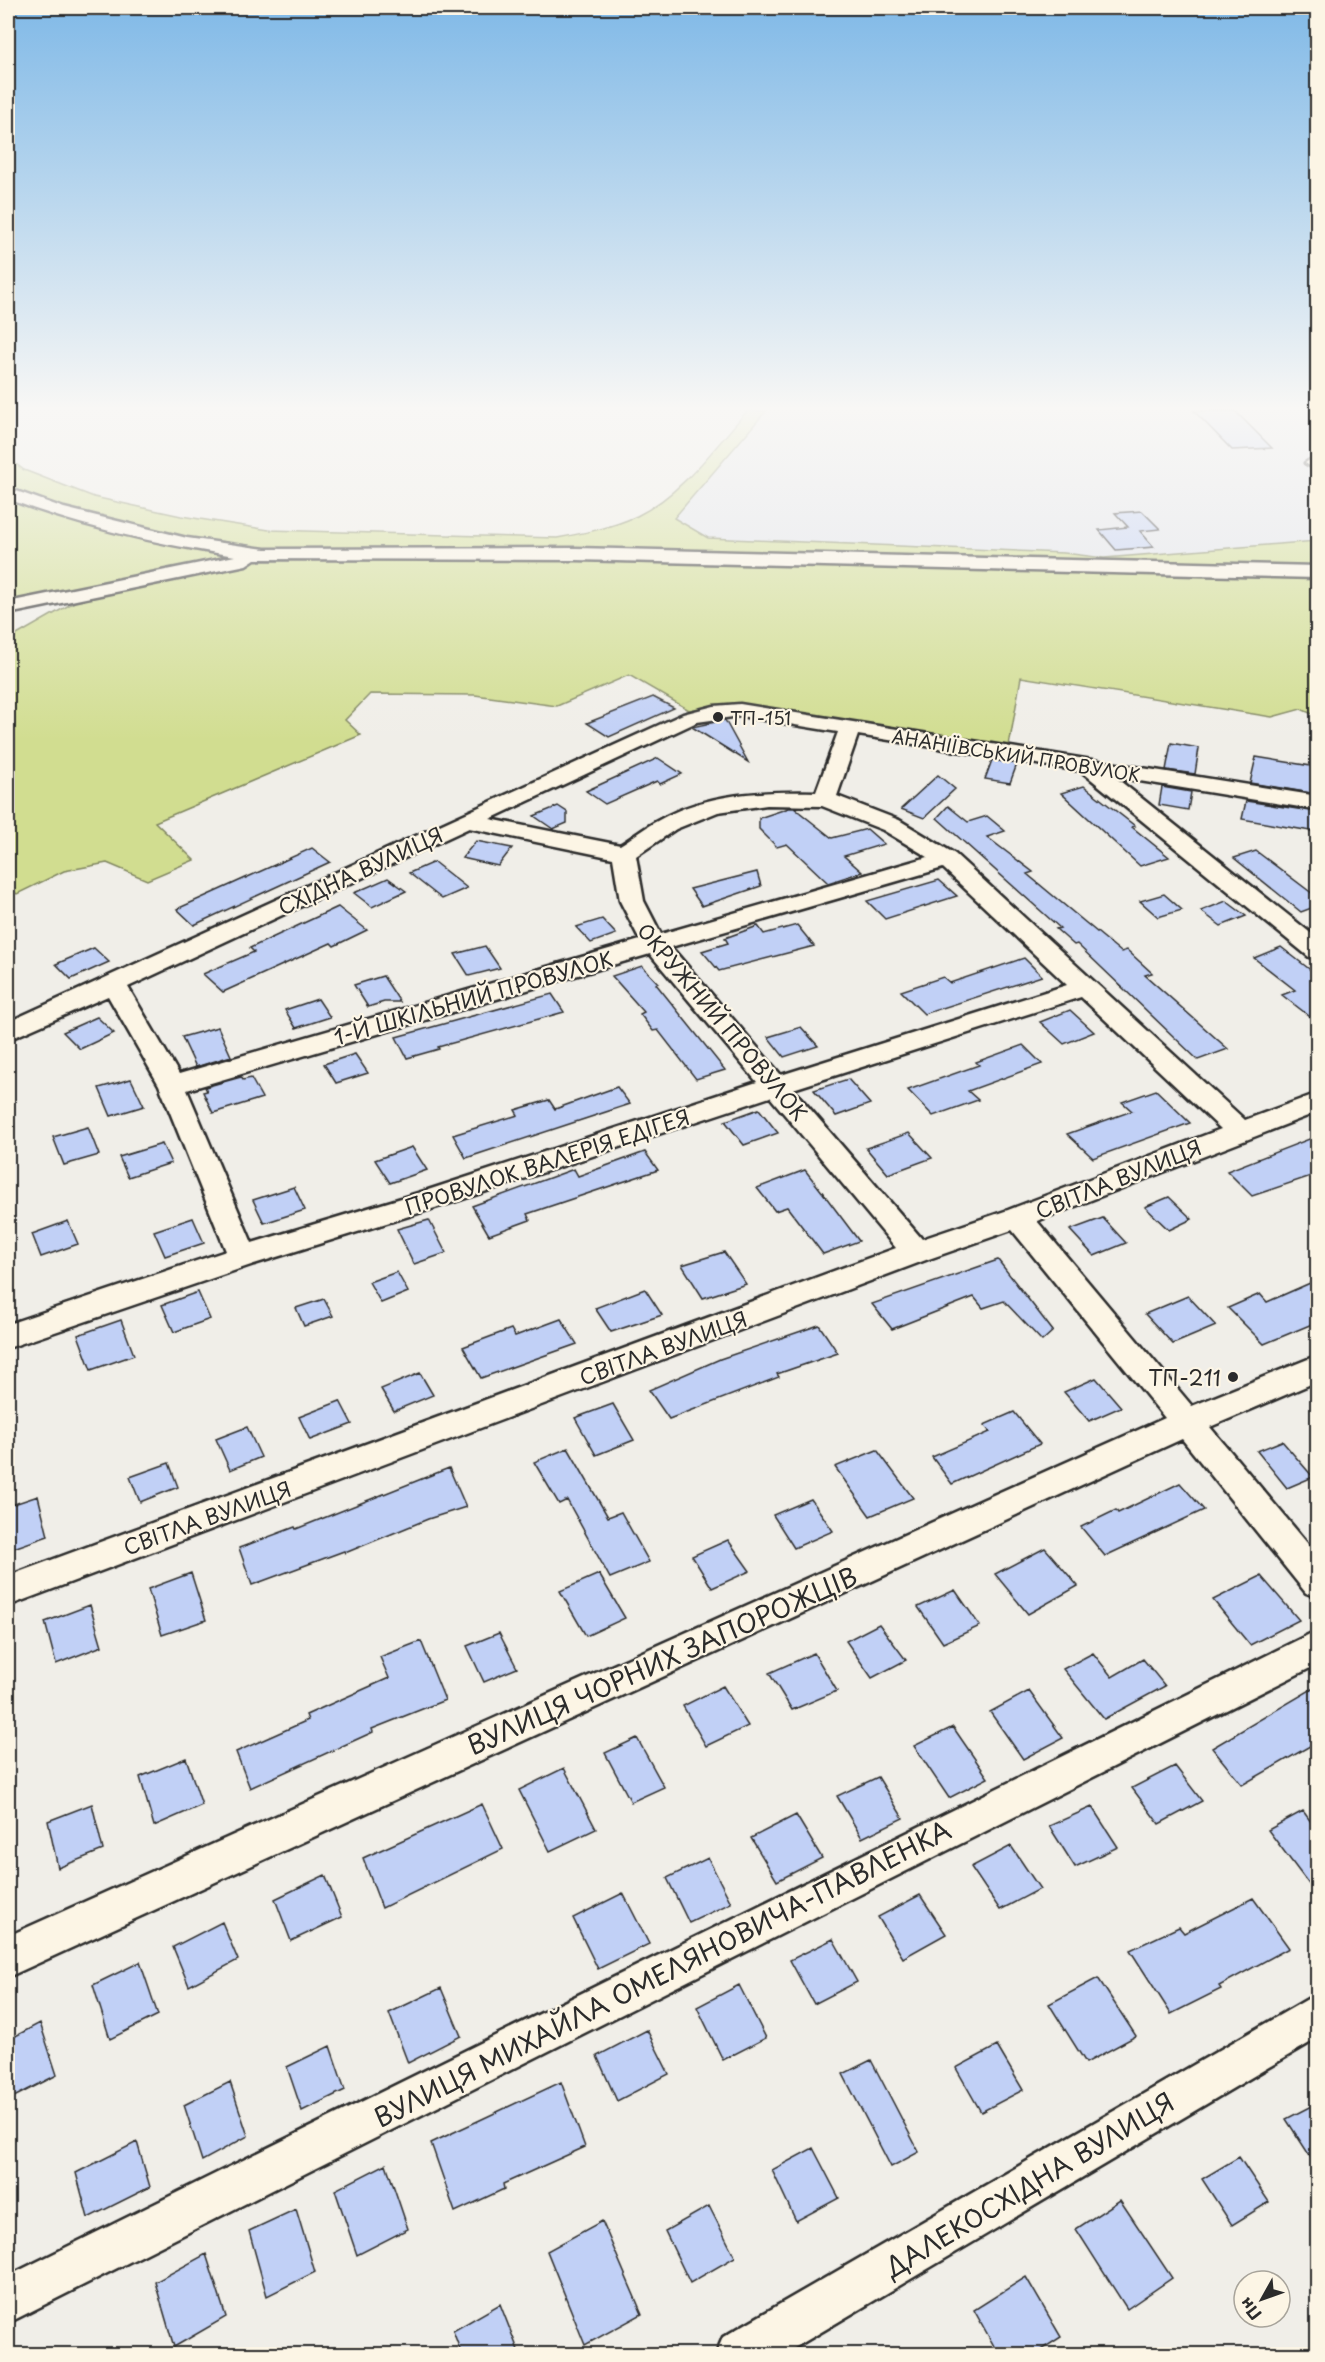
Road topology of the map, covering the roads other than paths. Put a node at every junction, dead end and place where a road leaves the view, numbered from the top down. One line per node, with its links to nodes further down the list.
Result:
1 (96, 521): 2 (street)
2 (265, 555): 3 (street); 4 (street)
3 (1317, 572)
4 (8, 608)
5 (714, 712): 6 (street, АНАНІЇВСЬКИЙ ПРОВУЛОК); 10 (street, СХІДНА ВУЛИЦЯ)
6 (850, 729): 7 (street, АНАНІЇВСЬКИЙ ПРОВУЛОК); 8 (street)
7 (1089, 767): 9 (street, АНАНІЇВСЬКИЙ ПРОВУЛОК); 14 (street)
8 (825, 799): 11 (street); 12 (street)
9 (1317, 803)
10 (467, 820): 11 (street); 15 (street, СХІДНА ВУЛИЦЯ)
11 (624, 853): 13 (street, ОКРУЖНИЙ ПРОВУЛОК)
12 (947, 859): 13 (street, 1-Й ШКІЛЬНИЙ ПРОВУЛОК); 16 (street)
13 (655, 944): 18 (street, 1-Й ШКІЛЬНИЙ ПРОВУЛОК); 19 (street, ОКРУЖНИЙ ПРОВУЛОК)
14 (1317, 952)
15 (113, 983): 17 (street, СХІДНА ВУЛИЦЯ); 18 (street)
16 (1087, 987): 19 (street, ПРОВУЛОК ВАЛЕРІЯ ЕДІГЕЯ); 21 (street)
17 (8, 1032)
18 (172, 1085): 24 (street)
19 (777, 1085): 23 (street, ОКРУЖНИЙ ПРОВУЛОК); 24 (street, ПРОВУЛОК ВАЛЕРІЯ ЕДІГЕЯ)
20 (1317, 1102): 21 (street, СВІТЛА ВУЛИЦЯ)
21 (1239, 1130): 22 (street, СВІТЛА ВУЛИЦЯ)
22 (1018, 1217): 23 (street, СВІТЛА ВУЛИЦЯ); 27 (street)
23 (916, 1252): 29 (street, СВІТЛА ВУЛИЦЯ)
24 (243, 1256): 25 (street, ПРОВУЛОК ВАЛЕРІЯ ЕДІГЕЯ)
25 (8, 1336)
26 (1317, 1366): 27 (street, ВУЛИЦЯ ЧОРНИХ ЗАПОРОЖЦІВ)
27 (1188, 1422): 28 (street); 31 (street, ВУЛИЦЯ ЧОРНИХ ЗАПОРОЖЦІВ)
28 (1317, 1582)
29 (8, 1591)
30 (1317, 1646): 33 (street, ВУЛИЦЯ МИХАЙЛА ОМЕЛЯНОВИЧА-ПАВЛЕНКА)
31 (8, 1956)
32 (1317, 2014): 34 (street, ДАЛЕКОСХІДНА ВУЛИЦЯ)
33 (8, 2300)
34 (740, 2355)

